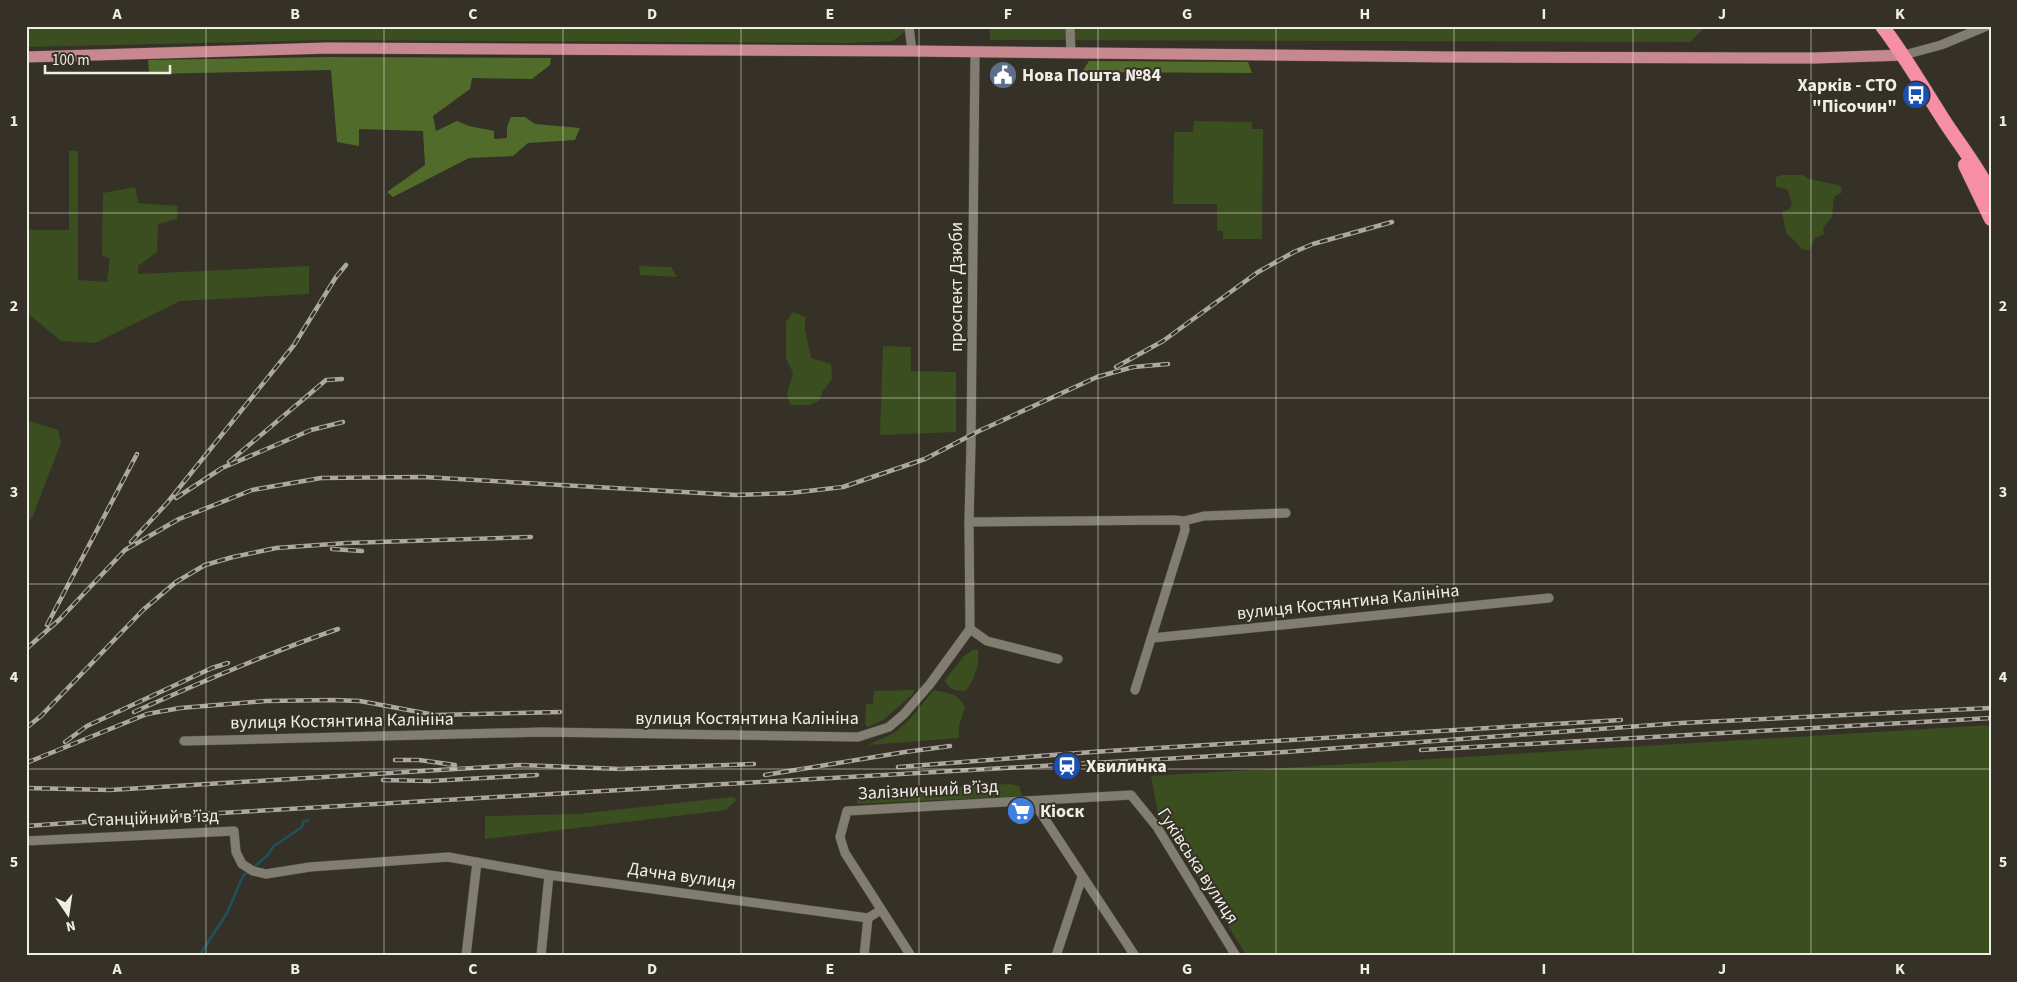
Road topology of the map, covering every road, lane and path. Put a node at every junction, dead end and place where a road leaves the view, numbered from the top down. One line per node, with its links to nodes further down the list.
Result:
1 (909, 26): 5 (street)
2 (1070, 26): 7 (street)
3 (1882, 26): 8 (highway)
4 (1987, 26): 8 (street)
5 (912, 51): 6 (main road); 9 (main road)
6 (975, 52): 7 (main road); 15 (street, проспект Дзюби)
7 (1071, 53): 8 (main road)
8 (1904, 55): 10 (highway)
9 (26, 56)
10 (1944, 121): 11 (highway); 12 (highway)
11 (1991, 194)
12 (1991, 219)
13 (1286, 513): 14 (street)
14 (1184, 521): 15 (street); 18 (street)
15 (969, 522): 17 (street)
16 (1549, 598): 18 (street, вулиця Костянтина Калініна)
17 (970, 629): 19 (street); 21 (street, вулиця Костянтина Калініна)
18 (1152, 638): 20 (street)
19 (1058, 659)
20 (1135, 690)
21 (184, 741)
22 (1131, 795): 23 (street, Залізничний в’їзд); 37 (street, Гуківська вулиця)
23 (1033, 801): 28 (street); 29 (street, Залізничний в’їзд)
24 (26, 841): 26 (street, Станційний в’їзд)
25 (477, 862): 26 (street, Дачна вулиця); 27 (street, Дачна вулиця); 31 (street)
26 (249, 869)
27 (549, 875): 30 (street, Дачна вулиця); 32 (street)
28 (1082, 878): 35 (street); 36 (street)
29 (881, 910): 30 (street); 34 (street)
30 (868, 918): 33 (street)
31 (466, 956)
32 (541, 956)
33 (864, 956)
34 (911, 956)
35 (1056, 956)
36 (1135, 956)
37 (1236, 956)

